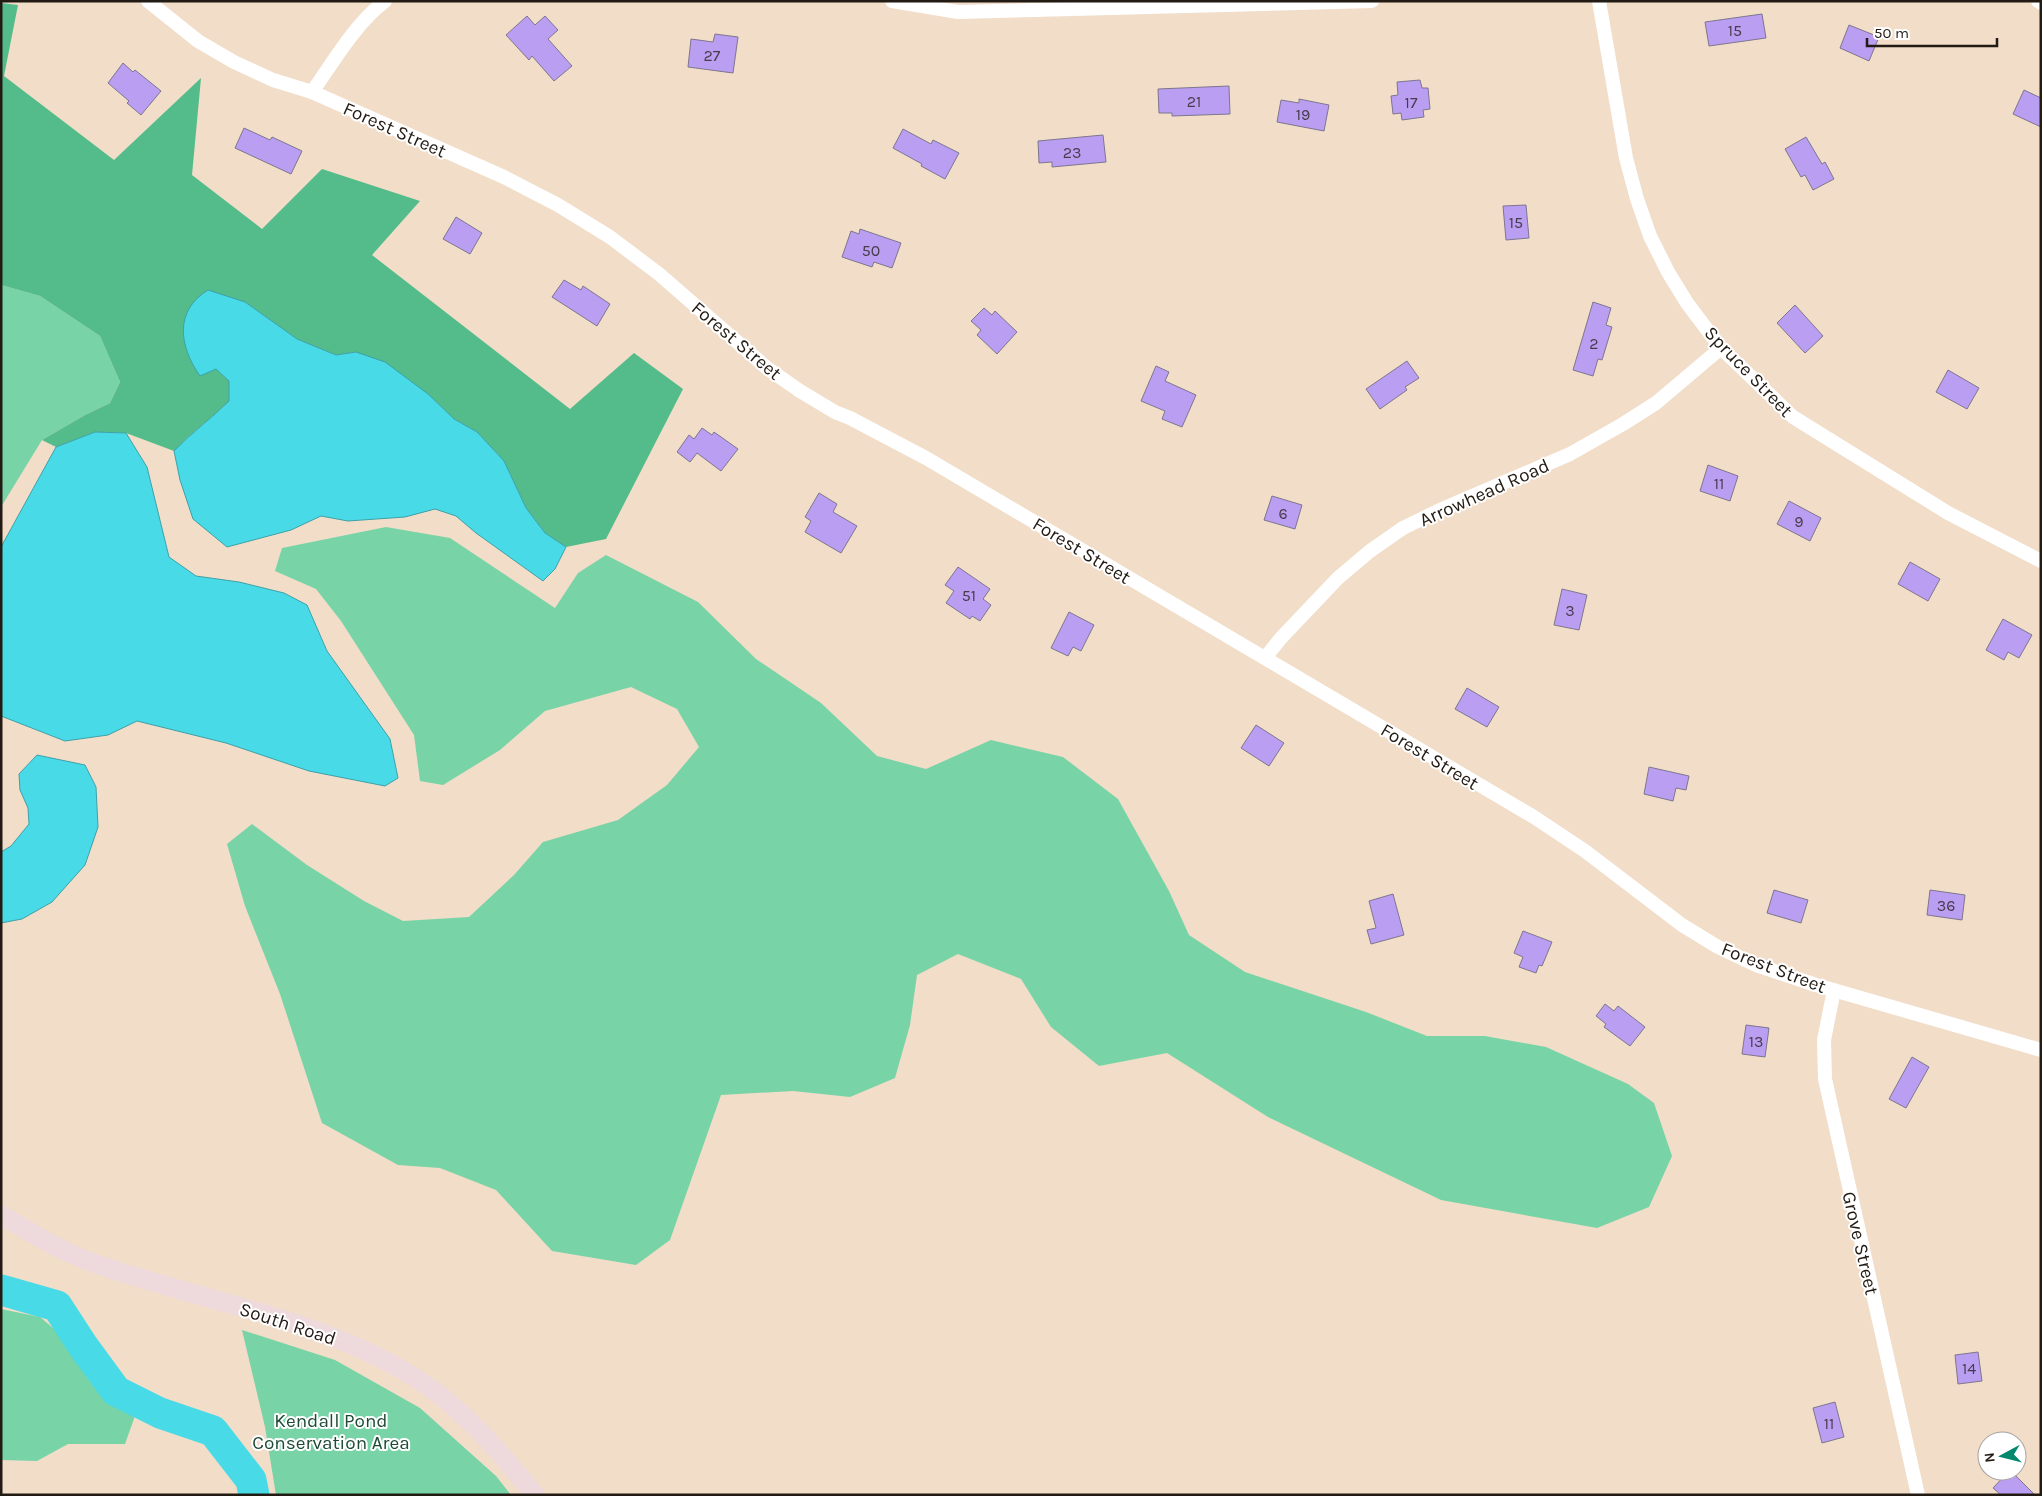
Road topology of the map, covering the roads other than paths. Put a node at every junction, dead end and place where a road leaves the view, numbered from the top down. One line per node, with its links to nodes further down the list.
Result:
1 (148, 1): 6 (street, Forest Street)
2 (385, 1): 6 (street)
3 (892, 1): 4 (street)
4 (1372, 1)
5 (1599, 1): 7 (street, Spruce Street)
6 (312, 92): 9 (street, Forest Street)
7 (1721, 348): 8 (street, Spruce Street); 9 (street, Arrowhead Road)
8 (2041, 561)
9 (1265, 658): 10 (street, Forest Street)
10 (1834, 990): 11 (street, Forest Street); 14 (street, Grove Street)
11 (2041, 1050)
12 (1, 1215): 13 (street, South Road)
13 (535, 1495)
14 (1918, 1495)

